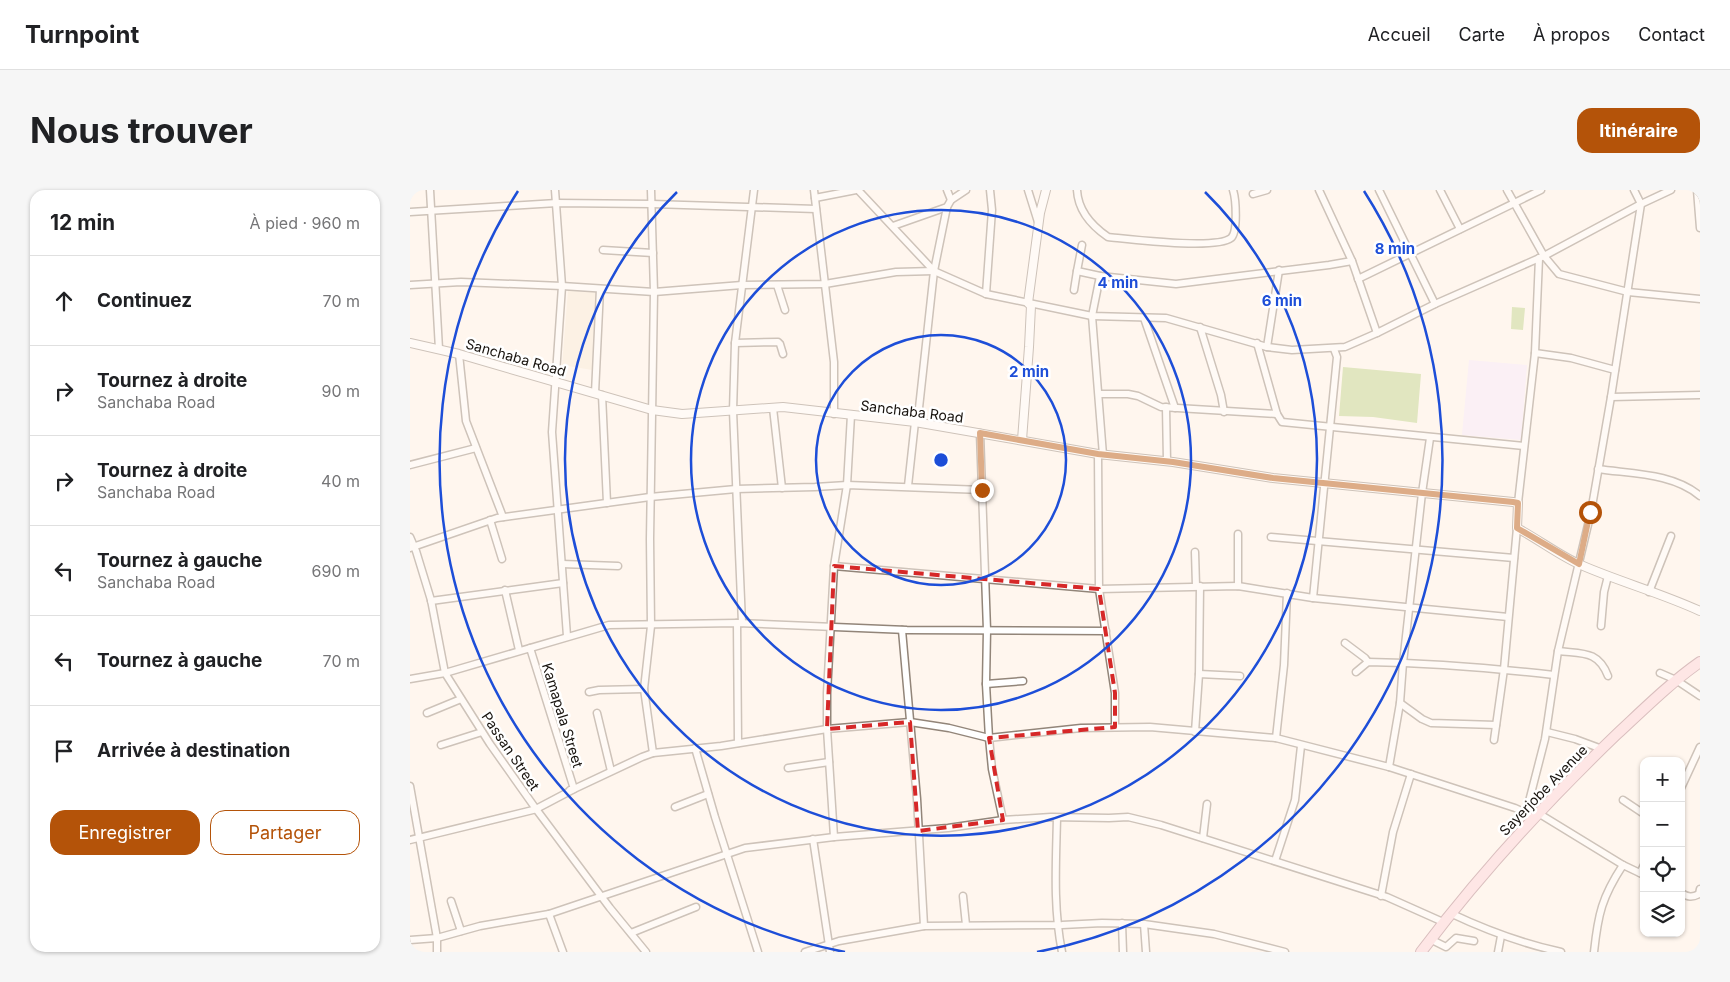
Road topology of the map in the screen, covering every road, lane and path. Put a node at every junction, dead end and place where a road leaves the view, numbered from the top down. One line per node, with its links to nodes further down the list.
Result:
1 (430, 190): 34 (street)
2 (556, 190): 28 (street)
3 (651, 190): 29 (street)
4 (754, 190): 32 (street)
5 (814, 190): 25 (street)
6 (857, 190): 23 (street); 37 (street)
7 (947, 190): 26 (street)
8 (966, 190): 26 (street)
9 (990, 190): 61 (street)
10 (1028, 190): 36 (street)
11 (1046, 190): 36 (street)
12 (1077, 190): 13 (street)
13 (1233, 190)
14 (1267, 190): 24 (street)
15 (1320, 190): 45 (street)
16 (1379, 190): 43 (street)
17 (1440, 190): 38 (street)
18 (1507, 190): 27 (street)
19 (1541, 190): 27 (street)
20 (1634, 190): 30 (street)
21 (1671, 190): 30 (street)
22 (1697, 190): 39 (street)
23 (841, 192): 25 (street)
24 (1253, 194)
25 (815, 198): 33 (street)
26 (951, 200): 31 (street)
27 (1513, 202): 38 (street); 44 (street)
28 (557, 203): 29 (street); 34 (street); 56 (street)
29 (652, 204): 32 (street); 42 (street)
30 (1641, 204): 44 (street); 60 (street)
31 (946, 207): 37 (street); 47 (street)
32 (752, 208): 33 (street); 55 (street)
33 (816, 209): 53 (street)
34 (431, 211): 35 (street); 51 (street)
35 (410, 212)
36 (1038, 223): 63 (street)
37 (893, 226): 47 (street)
38 (1460, 228): 43 (street)
39 (1700, 228)
40 (1082, 244): 48 (street)
41 (604, 250): 42 (street)
42 (653, 253): 59 (street)
43 (1410, 254): 50 (street); 64 (street)
44 (1541, 257): 60 (street); 64 (street); 76 (street)
45 (1352, 260): 46 (street); 50 (street)
46 (1279, 270): 49 (street); 73 (street)
47 (934, 271): 53 (street); 61 (street); 94 (street)
48 (1077, 271): 49 (street); 58 (street)
49 (1100, 276): 66 (street)
50 (1358, 279): 69 (street)
51 (435, 283): 54 (street); 56 (street); 74 (street)
52 (777, 284): 53 (street); 55 (street); 65 (street)
53 (825, 284): 91 (street)
54 (410, 285)
55 (742, 285): 59 (street); 71 (street)
56 (562, 286): 57 (street); 80 (street)
57 (600, 289): 59 (street); 81 (street)
58 (1074, 290)
59 (654, 292): 88 (street)
60 (1628, 292): 62 (street); 79 (street)
61 (986, 294): 63 (street)
62 (1700, 298)
63 (1028, 302): 66 (street); 98 (street)
64 (1435, 304): 69 (street)
65 (785, 310)
66 (1092, 316): 67 (street); 82 (street)
67 (1144, 318): 68 (street); 87 (street)
68 (1200, 327): 72 (street); 90 (street)
69 (1377, 333): 75 (street)
70 (410, 343): 74 (street, Sanchaba Road)
71 (735, 343): 78 (street); 89 (street)
72 (1257, 343): 73 (street); 92 (street)
73 (1267, 347): 75 (street)
74 (439, 349): 77 (street, Sanchaba Road)
75 (1334, 349): 95 (street)
76 (1535, 352): 79 (street); 99 (street)
77 (459, 354): 80 (street, Sanchaba Road); 100 (street)
78 (783, 354)
79 (1615, 370): 84 (street)
80 (556, 382): 81 (street, Sanchaba Road); 116 (street)
81 (599, 394): 88 (street, Sanchaba Road); 114 (street)
82 (1098, 394): 86 (street); 101 (street)
83 (1700, 395): 84 (street)
84 (1611, 397): 104 (street)
85 (773, 408): 89 (street, Sanchaba Road); 91 (street, Sanchaba Road); 108 (street)
86 (1166, 408): 87 (street); 102 (street)
87 (1175, 408): 90 (street)
88 (652, 410): 89 (street, Sanchaba Road); 113 (street)
89 (733, 411): 109 (street)
90 (1224, 412): 92 (street)
91 (834, 414): 93 (street, Sanchaba Road)
92 (1277, 414): 95 (street)
93 (851, 416): 94 (street, Sanchaba Road); 106 (street)
94 (915, 422): 96 (street, Sanchaba Road); 107 (street)
95 (1329, 427): 97 (street); 105 (street)
96 (980, 433): 98 (street, Sanchaba Road); 110 (street)
97 (1430, 438): 99 (street); 111 (street)
98 (1022, 440): 101 (street, Sanchaba Road)
99 (1524, 446): 115 (street)
100 (476, 448): 103 (street); 117 (street)
101 (1101, 455): 102 (street, Sanchaba Road); 139 (street)
102 (1167, 461): 105 (street, Sanchaba Road)
103 (410, 465)
104 (1598, 469): 112 (street); 131 (street)
105 (1324, 483): 111 (street, Sanchaba Road); 124 (street)
106 (847, 484): 107 (street); 108 (street); 133 (street)
107 (908, 486): 110 (street)
108 (782, 488): 109 (street)
109 (736, 489): 113 (street); 148 (street)
110 (982, 490): 135 (street)
111 (1422, 493): 115 (street, Sanchaba Road); 126 (street)
112 (1700, 496)
113 (650, 497): 114 (street); 149 (street)
114 (606, 502): 116 (street)
115 (1518, 503): 119 (street)
116 (559, 509): 117 (street); 130 (street)
117 (503, 517): 118 (street)
118 (490, 520): 125 (street); 129 (street)
119 (1517, 528): 128 (street); 131 (street)
120 (1238, 534): 138 (street)
121 (1671, 536): 141 (street)
122 (410, 537): 125 (street, Passan Street)
123 (1271, 537): 124 (street)
124 (1319, 542): 126 (street); 143 (street)
125 (412, 547): 144 (street, Passan Street)
126 (1416, 549): 128 (street); 145 (street)
127 (1195, 552): 137 (street)
128 (1514, 558): 147 (street)
129 (502, 559)
130 (562, 564): 132 (street); 136 (street)
131 (1579, 564): 134 (street); 159 (street)
132 (618, 566)
133 (834, 566): 135 (street); 151 (street)
134 (1608, 576): 141 (street); 150 (street)
135 (985, 579): 139 (street); 153 (street)
136 (563, 583): 140 (street); 155 (street)
137 (1198, 586): 138 (street); 139 (street); 167 (street)
138 (1238, 586): 142 (street)
139 (1098, 589): 154 (street)
140 (505, 590): 144 (street); 158 (street)
141 (1649, 592): 146 (street)
142 (1287, 593): 143 (street); 190 (street)
143 (1313, 598): 145 (street)
144 (431, 601): 164 (street, Passan Street)
145 (1409, 607): 147 (street); 162 (street)
146 (1700, 612)
147 (1508, 617): 163 (street)
148 (739, 623): 149 (street); 151 (street); 192 (street)
149 (651, 626): 155 (street); 175 (street)
150 (1601, 626)
151 (830, 627): 152 (street); 185 (street)
152 (902, 630): 153 (street); 182 (street)
153 (987, 630): 154 (street); 174 (street)
154 (1106, 631): 184 (street)
155 (567, 636): 157 (street)
156 (1345, 643): 160 (street)
157 (530, 648): 158 (street); 209 (street, Kamapala Street)
158 (520, 650): 164 (street)
159 (1558, 650): 168 (street); 170 (street)
160 (1368, 662): 162 (street); 165 (street)
161 (1700, 662): 172 (main road, Sayerjobe Avenue)
162 (1403, 663): 163 (street); 179 (street)
163 (1504, 669): 168 (street); 183 (street)
164 (445, 672): 171 (street); 178 (street, Passan Street)
165 (1356, 672)
166 (1660, 673): 172 (street)
167 (1199, 674): 169 (street); 187 (street)
168 (1554, 675): 188 (street)
169 (1240, 676)
170 (1608, 676)
171 (410, 679)
172 (1676, 680): 177 (street); 197 (main road, Sayerjobe Avenue)
173 (1023, 681): 174 (street)
174 (986, 684): 189 (street)
175 (644, 689): 176 (street); 198 (street)
176 (589, 692)
177 (1700, 696)
178 (461, 699): 180 (street); 186 (street, Passan Street)
179 (1400, 703): 183 (street); 200 (street)
180 (427, 713)
181 (596, 713): 202 (street)
182 (910, 722): 185 (street); 189 (street); 216 (street)
183 (1496, 726): 191 (street)
184 (1115, 727): 187 (street); 189 (street)
185 (827, 728): 192 (street); 199 (street)
186 (482, 732): 193 (street); 211 (street, Passan Street)
187 (1194, 732): 190 (street)
188 (1546, 732): 197 (street); 213 (street)
189 (989, 738): 215 (street)
190 (1276, 738): 194 (street)
191 (1494, 740)
192 (738, 743): 196 (street)
193 (441, 745)
194 (1301, 746): 200 (street); 223 (street)
195 (1700, 747): 204 (street)
196 (695, 748): 198 (street); 206 (street)
197 (1602, 749): 213 (main road, Sayerjobe Avenue)
198 (653, 754): 202 (street)
199 (830, 762): 201 (street); 217 (street)
200 (1389, 767): 203 (street)
201 (788, 768)
202 (612, 771): 209 (street)
203 (1411, 774): 213 (street); 229 (street)
204 (1685, 779)
205 (410, 786): 218 (street)
206 (708, 794): 210 (street); 222 (street)
207 (1623, 800): 212 (street)
208 (1208, 804): 219 (street)
209 (544, 805): 211 (street)
210 (675, 806)
211 (536, 810): 218 (street); 230 (street, Passan Street)
212 (1640, 811)
213 (1532, 815): 224 (street); 233 (main road, Sayerjobe Avenue)
214 (1057, 818): 215 (street); 219 (street); 239 (street)
215 (1003, 820): 216 (street)
216 (918, 831): 217 (street); 240 (street)
217 (834, 836): 220 (street)
218 (420, 838): 221 (street); 244 (street)
219 (1203, 838): 223 (street)
220 (812, 839): 222 (street); 248 (street)
221 (410, 840)
222 (727, 854): 230 (street); 252 (street)
223 (1275, 861): 229 (street)
224 (1623, 865): 225 (street); 262 (street)
225 (1640, 873)
226 (1700, 889): 227 (street)
227 (1685, 895)
228 (963, 896): 238 (street)
229 (1381, 896): 235 (street)
230 (602, 897): 234 (street); 242 (street, Passan Street)
231 (451, 901): 241 (street)
232 (696, 907): 242 (street)
233 (1450, 913): 235 (main road, Sayerjobe Avenue); 243 (street)
234 (550, 914): 241 (street); 250 (street)
235 (1443, 922): 246 (main road, Sayerjobe Avenue)
236 (1122, 923): 237 (street); 239 (street); 256 (street)
237 (1144, 924): 257 (street); 258 (street)
238 (966, 925): 239 (street); 240 (street)
239 (1057, 925): 255 (street)
240 (924, 926): 248 (street)
241 (461, 931): 244 (street)
242 (631, 933): 251 (street, Passan Street)
243 (1501, 936): 260 (street); 261 (street)
244 (437, 938): 245 (street); 249 (street)
245 (410, 940)
246 (1430, 940): 247 (street); 259 (main road, Sayerjobe Avenue)
247 (1474, 941)
248 (829, 944): 253 (street); 254 (street)
249 (437, 952)
250 (563, 952)
251 (646, 952)
252 (758, 952)
253 (805, 952)
254 (830, 952)
255 (1062, 952)
256 (1123, 952)
257 (1146, 952)
258 (1285, 952)
259 (1420, 952)
260 (1498, 952)
261 (1561, 952)
262 (1594, 952)

